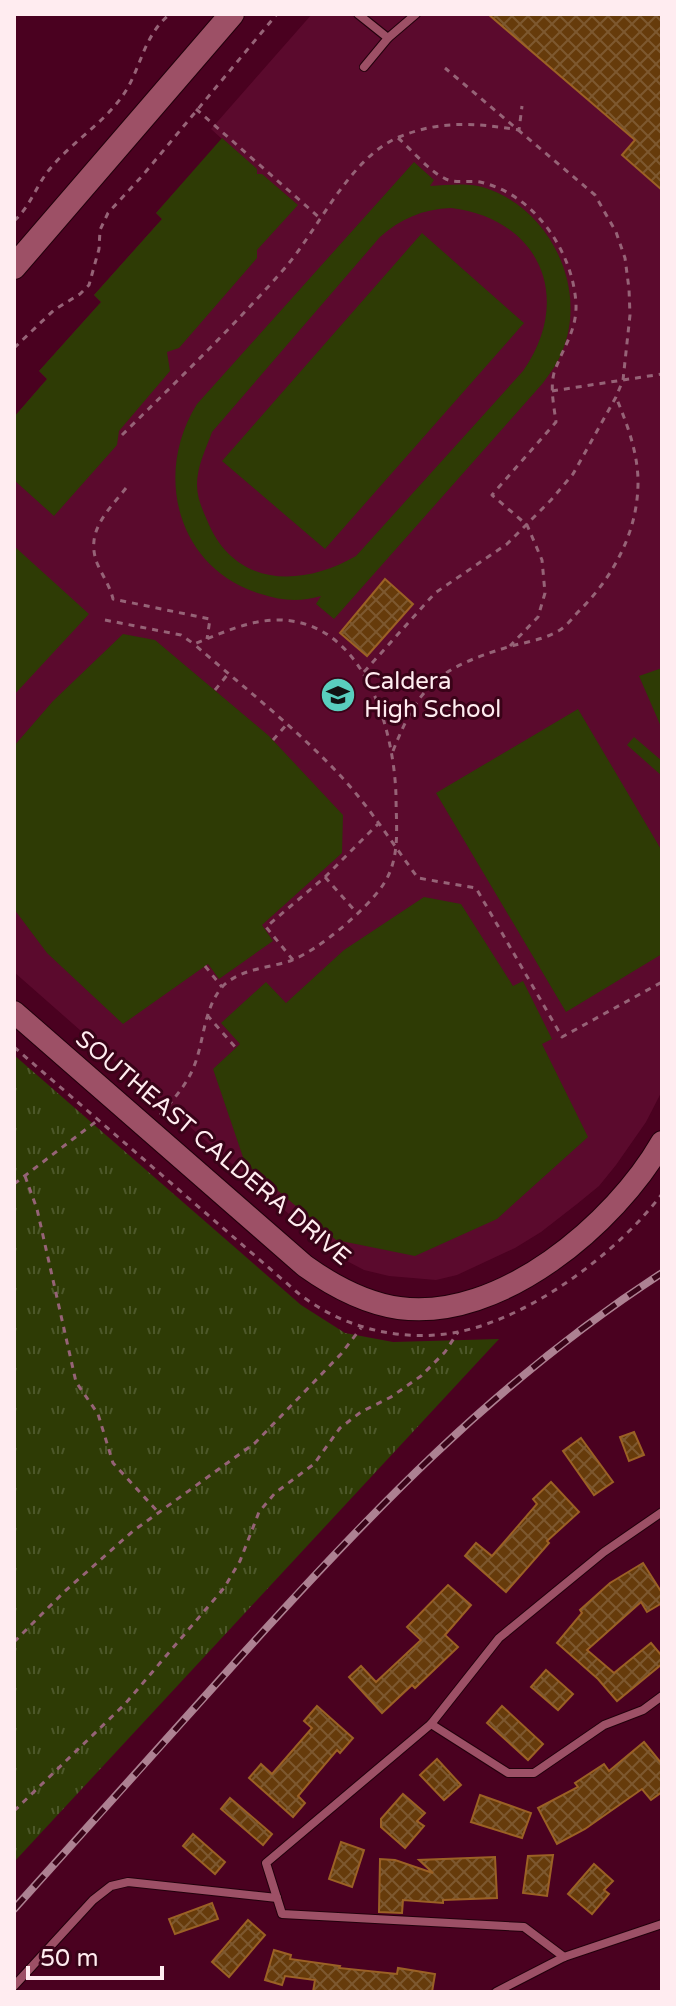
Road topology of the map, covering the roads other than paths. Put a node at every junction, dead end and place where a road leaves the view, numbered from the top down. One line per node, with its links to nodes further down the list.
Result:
1 (232, 14): 7 (main road)
2 (349, 14): 4 (lane)
3 (416, 14): 5 (lane)
4 (359, 15): 5 (lane)
5 (388, 38): 6 (lane)
6 (364, 67)
7 (14, 267)
8 (14, 1012): 9 (street, SOUTHEAST CALDERA DRIVE)
9 (662, 1142)
10 (662, 1512): 12 (lane)
11 (662, 1696): 12 (lane)
12 (431, 1724): 13 (lane)
13 (277, 1898): 15 (lane); 16 (lane)
14 (662, 1924): 15 (lane)
15 (564, 1957): 17 (lane)
16 (14, 1986)
17 (496, 1992)

